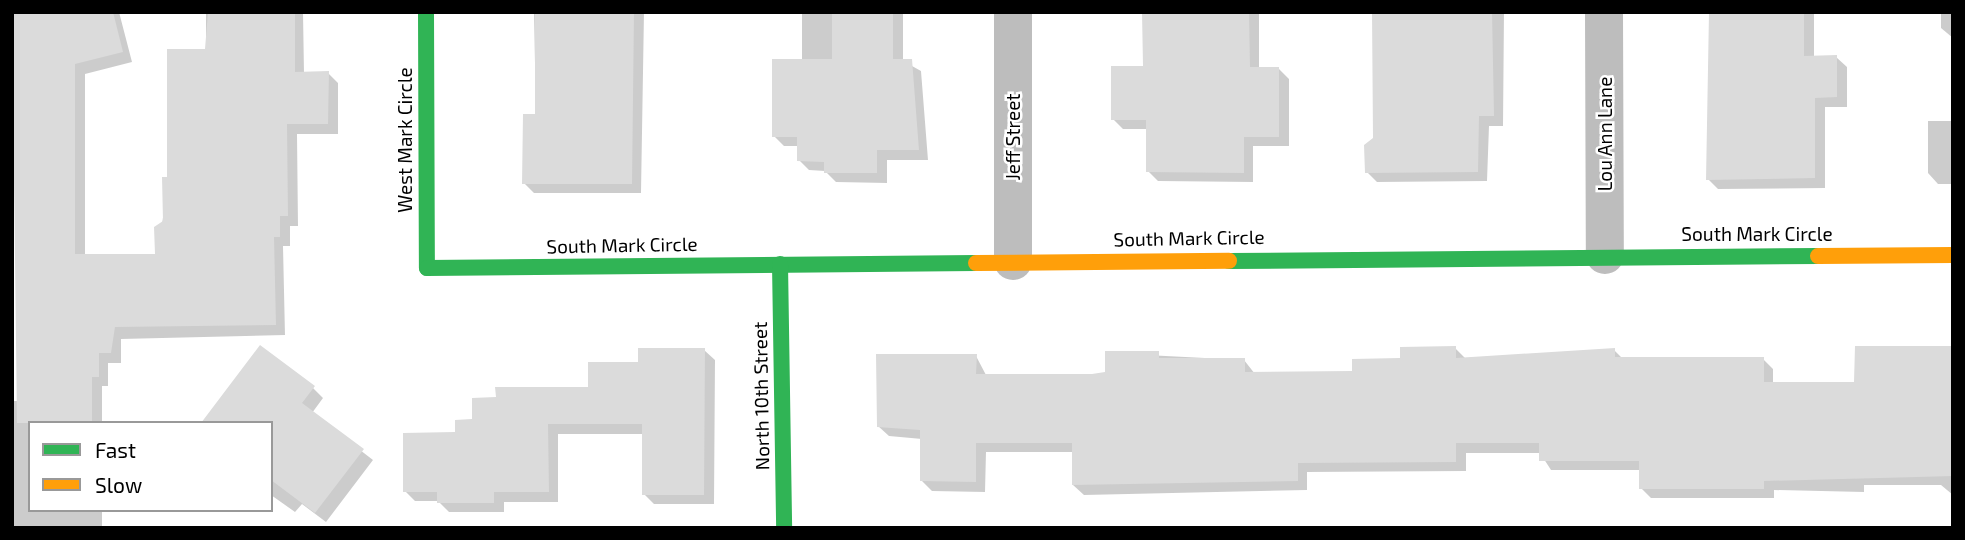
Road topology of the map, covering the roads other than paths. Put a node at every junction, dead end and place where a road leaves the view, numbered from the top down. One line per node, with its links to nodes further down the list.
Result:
1 (426, 12): 8 (street, West Mark Circle)
2 (1013, 12): 6 (street, Jeff Street)
3 (1604, 12): 4 (street, Lou Ann Lane)
4 (1605, 255): 5 (street, South Mark Circle); 6 (street, South Mark Circle)
5 (1953, 255)
6 (1013, 261): 7 (street, South Mark Circle)
7 (780, 264): 8 (street, South Mark Circle); 9 (street, North 10th Street)
8 (427, 268)
9 (784, 528)

